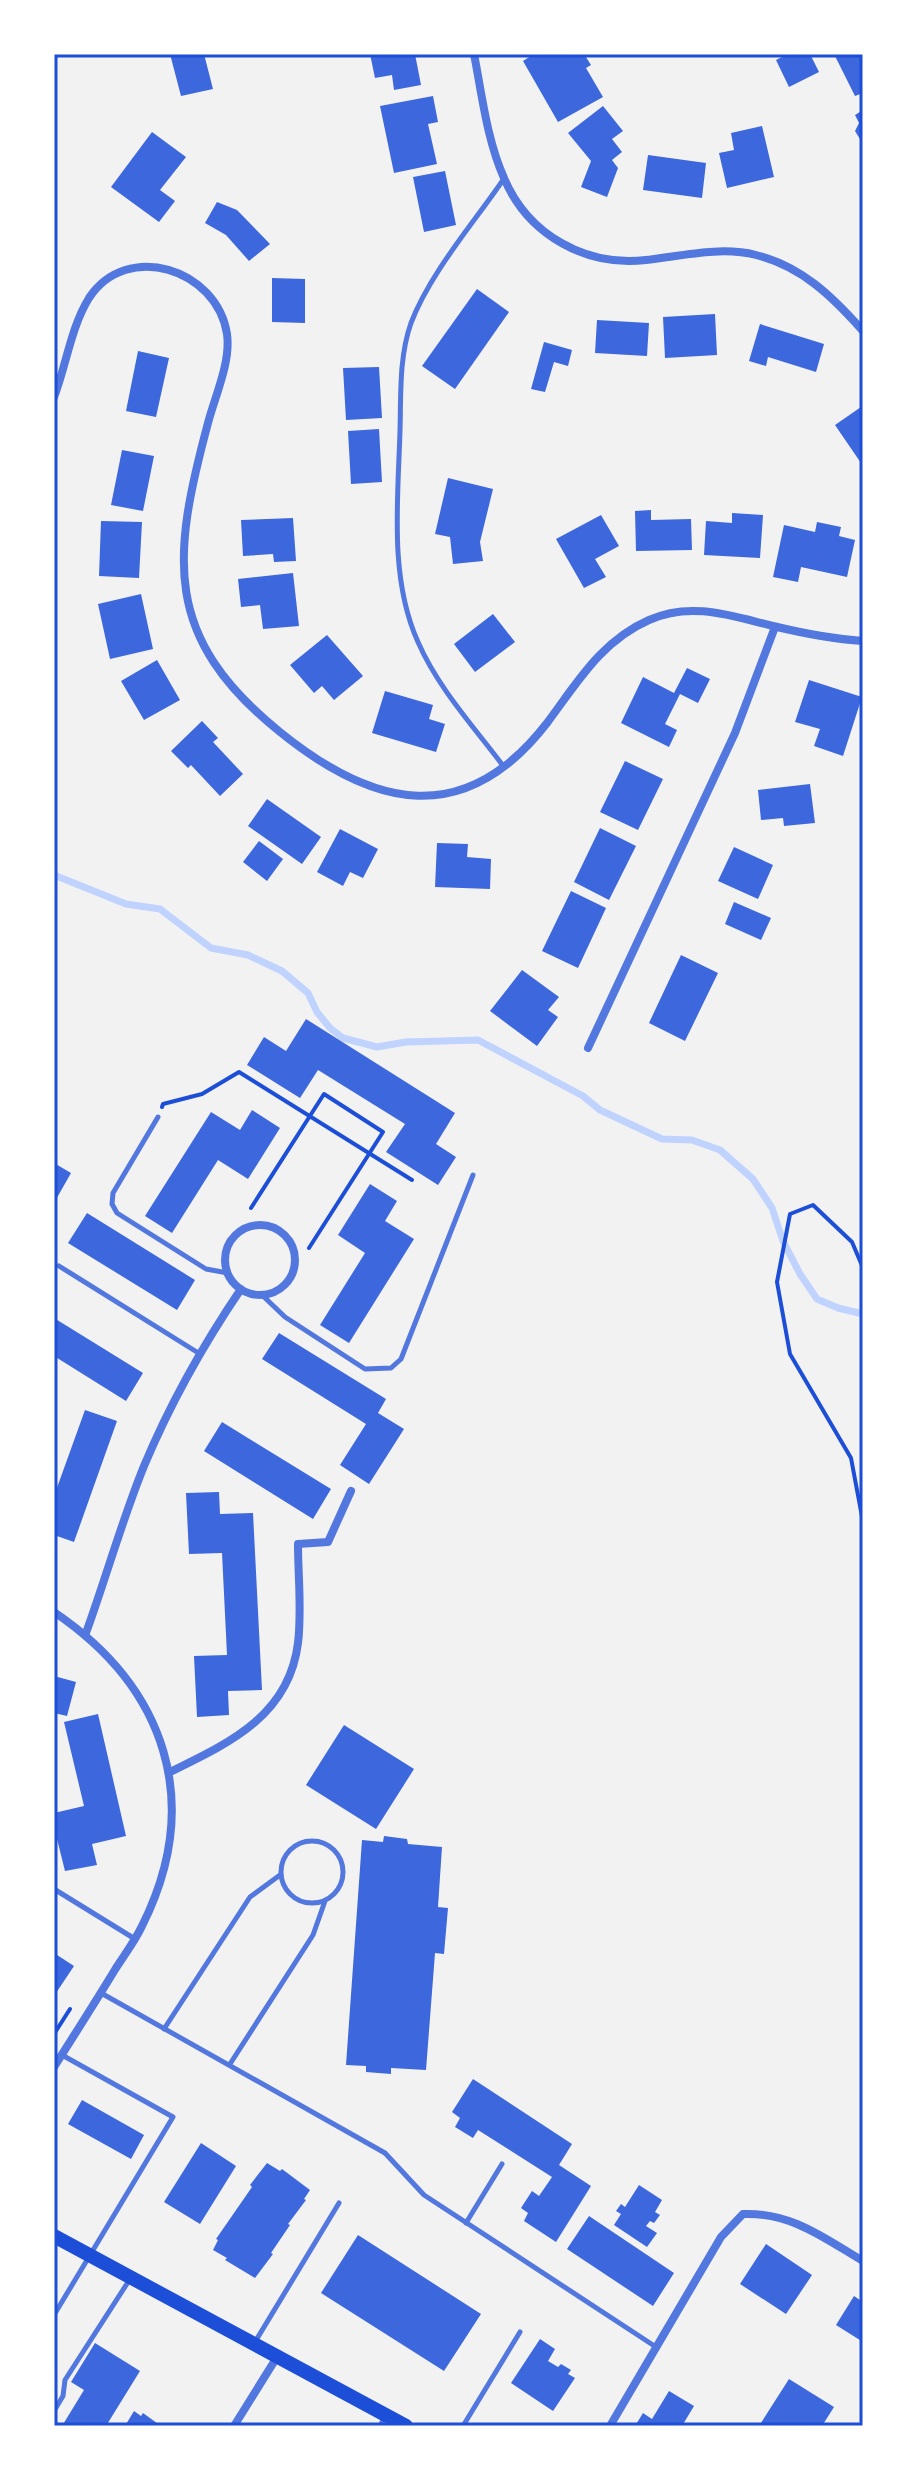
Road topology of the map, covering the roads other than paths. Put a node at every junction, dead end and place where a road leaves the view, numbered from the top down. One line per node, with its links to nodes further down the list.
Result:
1 (474, 54): 2 (street)
2 (504, 179): 3 (street); 7 (lane)
3 (863, 331)
4 (54, 397): 7 (street)
5 (775, 627): 6 (street); 7 (street); 8 (street)
6 (863, 641)
7 (504, 767)
8 (588, 1048)
9 (158, 1117): 12 (lane)
10 (473, 1175): 14 (lane)
11 (59, 1266): 15 (lane)
12 (228, 1273): 13 (street); 14 (street)
13 (241, 1289): 14 (street); 15 (street)
14 (262, 1295)
15 (200, 1354): 18 (street)
16 (351, 1491): 19 (street)
17 (54, 1612): 18 (street)
18 (86, 1633): 19 (street)
19 (170, 1772): 23 (street)
20 (280, 1875): 22 (lane); 22 (lane); 25 (lane)
21 (54, 1889): 23 (lane)
22 (325, 1901): 27 (lane)
23 (135, 1939): 24 (street)
24 (101, 1993): 25 (lane); 26 (street)
25 (164, 2029): 27 (lane)
26 (62, 2055): 28 (street); 33 (lane)
27 (230, 2064): 31 (lane)
28 (54, 2067)
29 (502, 2164): 31 (lane)
30 (339, 2203): 38 (lane)
31 (466, 2223): 39 (lane)
32 (54, 2236): 33 (main road)
33 (91, 2256): 35 (main road); 36 (lane)
34 (863, 2261): 39 (street)
35 (130, 2278): 38 (main road); 41 (lane)
36 (54, 2315)
37 (520, 2332): 45 (lane)
38 (254, 2344): 40 (main road)
39 (656, 2347): 46 (street)
40 (277, 2357): 42 (main road); 43 (street)
41 (54, 2411)
42 (383, 2420): 44 (main road)
43 (234, 2426)
44 (406, 2426)
45 (463, 2426)
46 (610, 2426)

